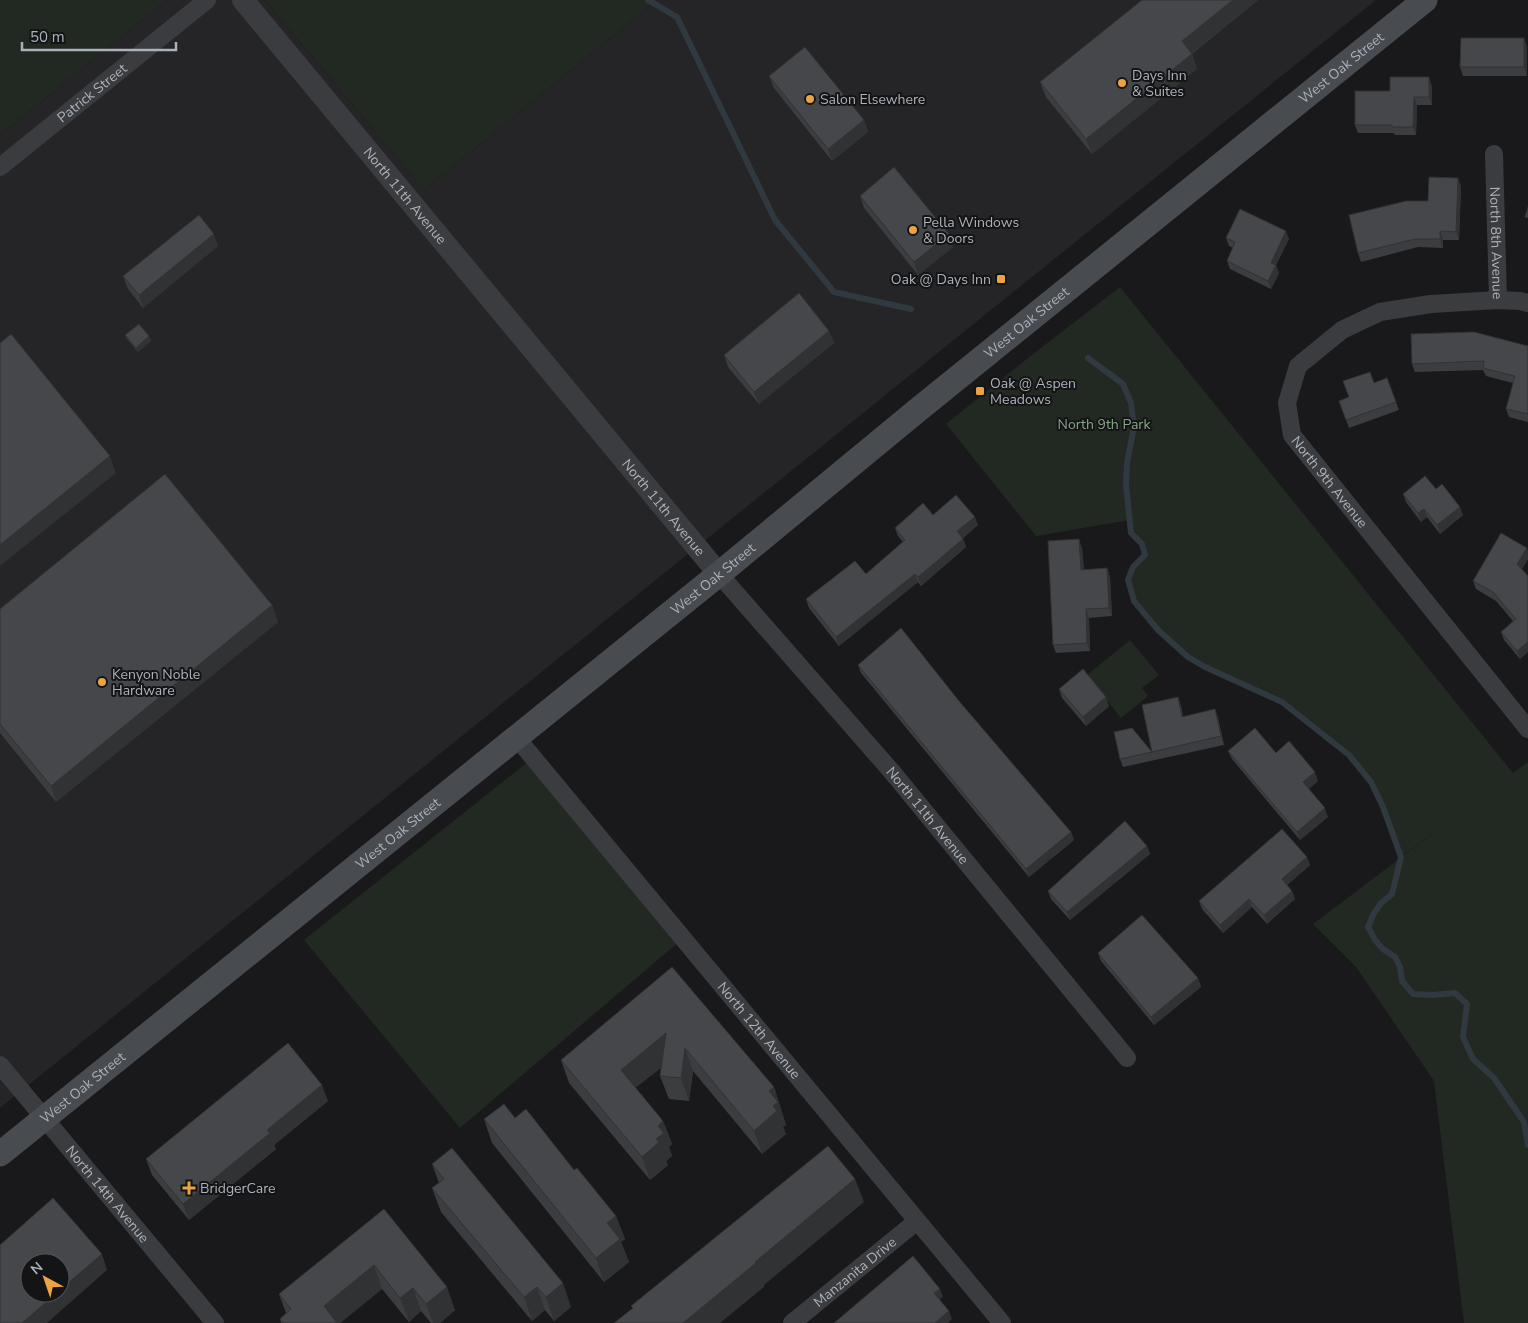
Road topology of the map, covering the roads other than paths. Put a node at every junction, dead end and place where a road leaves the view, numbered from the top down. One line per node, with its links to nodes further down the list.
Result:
1 (206, 0): 5 (street, Patrick Street)
2 (242, 0): 8 (street, North 11th Avenue)
3 (1425, 0): 8 (main road, West Oak Street)
4 (1494, 154): 6 (street, North 8th Avenue)
5 (0, 167)
6 (1498, 300): 7 (street, North 8th Avenue); 9 (street, North 9th Avenue)
7 (1528, 303)
8 (719, 574): 10 (main road, West Oak Street); 11 (street, North 11th Avenue)
9 (1528, 729)
10 (516, 738): 13 (main road, West Oak Street); 15 (street, North 12th Avenue)
11 (1127, 1058)
12 (0, 1065): 13 (street, North 14th Avenue)
13 (44, 1118): 14 (main road, West Oak Street); 16 (street, North 14th Avenue)
14 (0, 1154)
15 (917, 1221): 17 (street, Manzanita Drive); 18 (street, North 12th Avenue)
16 (215, 1323)
17 (792, 1323)
18 (1002, 1323)

